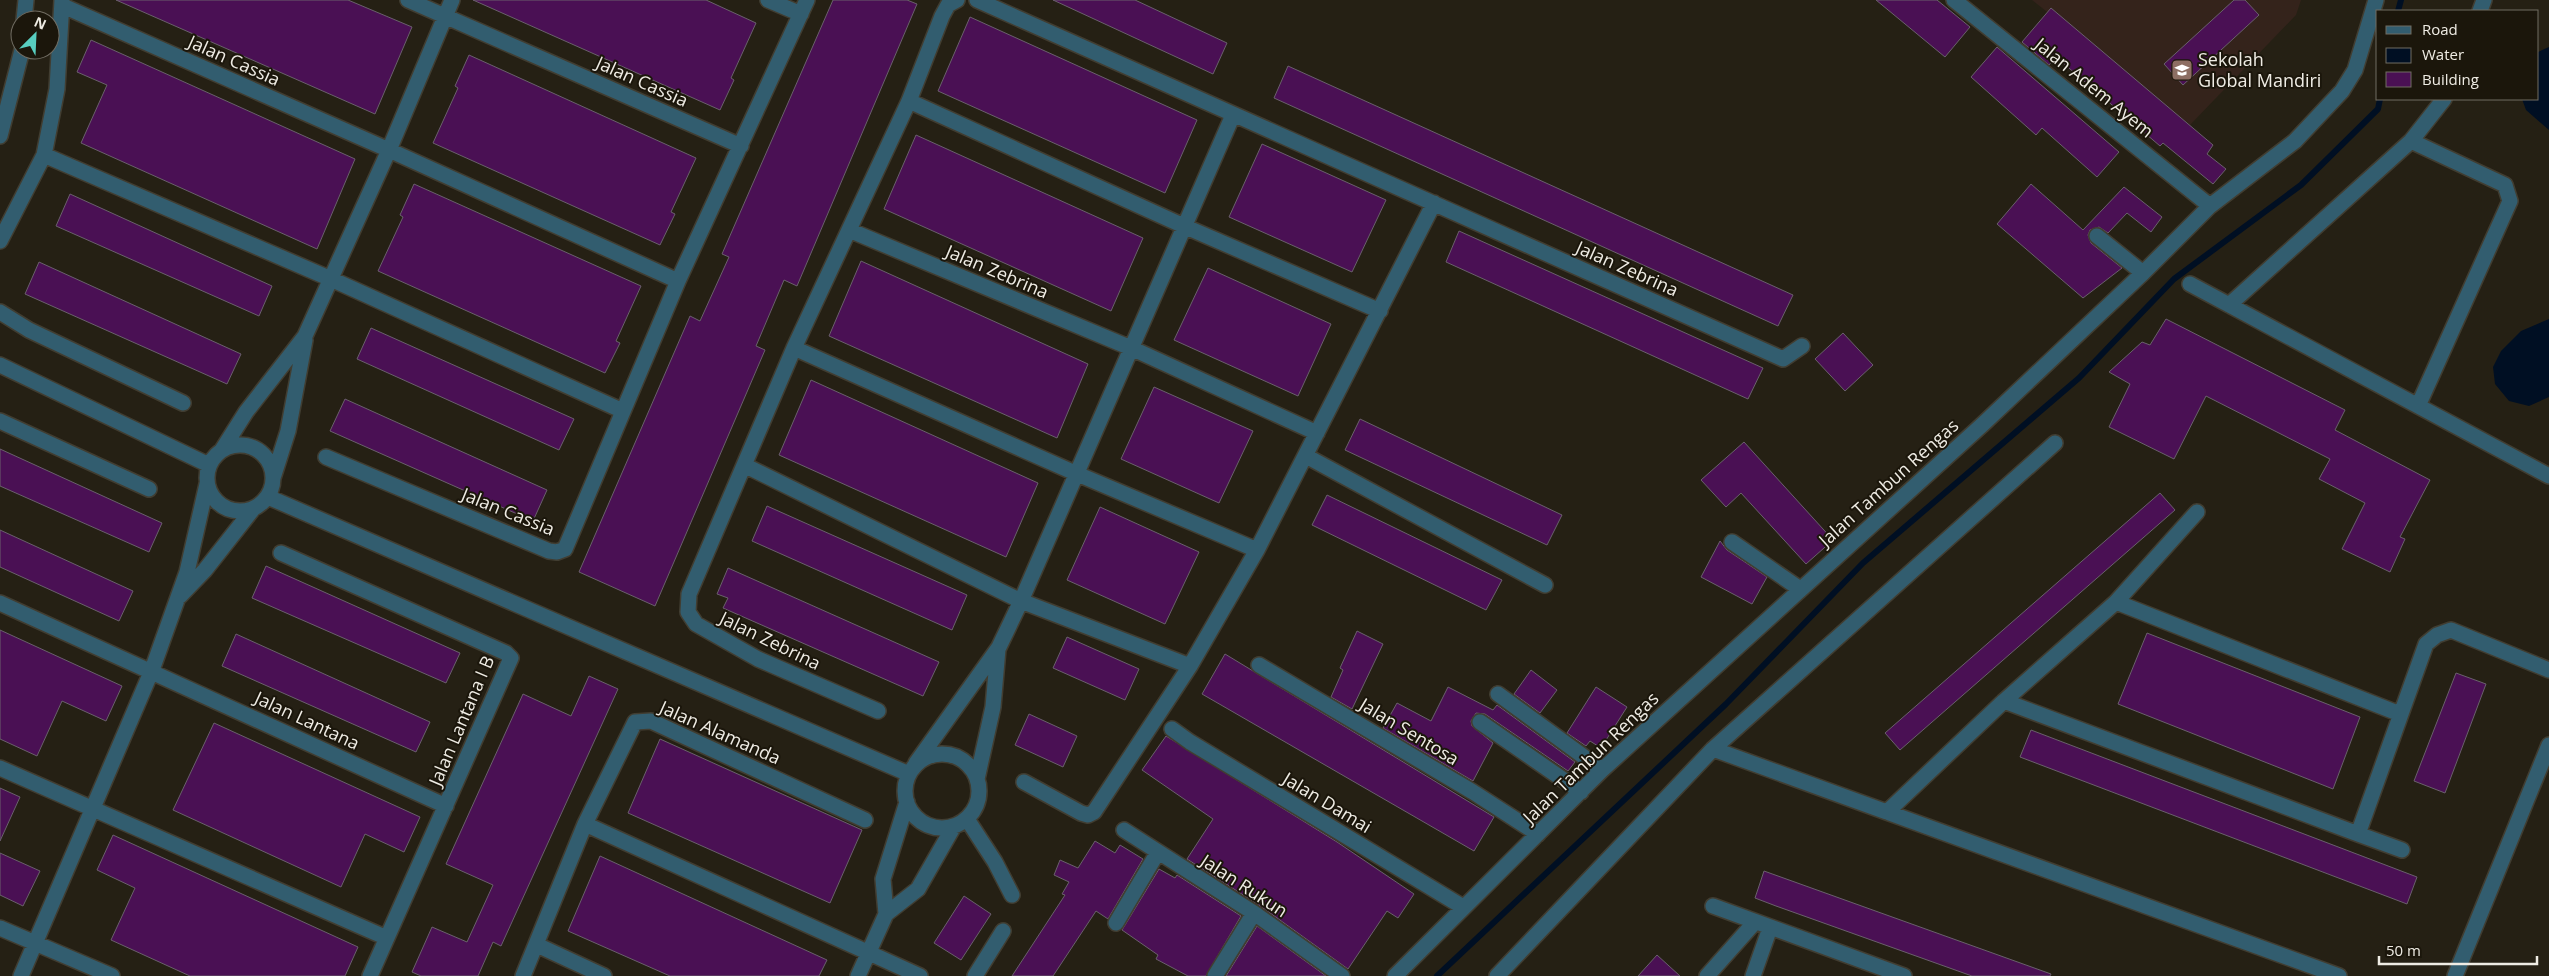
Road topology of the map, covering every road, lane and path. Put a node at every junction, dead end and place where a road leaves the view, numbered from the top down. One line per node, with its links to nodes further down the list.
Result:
1 (408, 0): 11 (street, Jalan Cassia)
2 (452, 0): 11 (street)
3 (768, 0): 10 (street)
4 (807, 0): 10 (street, Jalan Cassia)
5 (957, 0): 13 (street, Jalan Zebrina)
6 (978, 0): 15 (street, Jalan Zebrina)
7 (1954, 0): 22 (street, Jalan Adem Ayem)
8 (2376, 0): 22 (street, Jalan Tambun Rengas)
9 (62, 3): 19 (street, Jalan Cassia); 20 (street, Jalan Cassia)
10 (801, 14): 18 (street, Jalan Cassia)
11 (445, 16): 18 (street, Jalan Cassia); 19 (street)
12 (19, 60): 16 (street)
13 (908, 100): 23 (street); 24 (street, Jalan Zebrina)
14 (2443, 100): 17 (street)
15 (1233, 115): 21 (street, Jalan Zebrina); 23 (street)
16 (0, 136)
17 (2410, 141): 31 (street); 40 (street)
18 (741, 146): 29 (street, Jalan Cassia)
19 (389, 150): 28 (street); 29 (street, Jalan Cassia)
20 (44, 155): 26 (street, Jalan Cassia); 28 (street)
21 (1434, 203): 32 (street); 35 (street, Jalan Zebrina)
22 (2210, 206): 27 (street, Jalan Tambun Rengas)
23 (1186, 226): 32 (street); 37 (street)
24 (849, 230): 36 (street, Jalan Zebrina); 37 (street, Jalan Zebrina)
25 (2097, 236): 27 (street)
26 (0, 241)
27 (2143, 273): 62 (street, Jalan Tambun Rengas)
28 (331, 280): 34 (street); 41 (street)
29 (678, 281): 41 (street, Jalan Cassia)
30 (2190, 284): 31 (street)
31 (2229, 305): 40 (street)
32 (1380, 311): 43 (street)
33 (0, 312): 39 (street)
34 (305, 336): 45 (street); 52 (street)
35 (1802, 346)
36 (794, 348): 49 (street, Jalan Zebrina); 50 (street)
37 (1131, 348): 43 (street, Jalan Zebrina); 50 (street)
38 (0, 365): 48 (street)
39 (183, 403)
40 (2418, 406): 51 (street)
41 (624, 411): 47 (street, Jalan Cassia)
42 (0, 420): 54 (street)
43 (1317, 433): 46 (street)
44 (2055, 443): 79 (street)
45 (222, 450): 48 (street); 52 (street)
46 (1306, 456): 59 (street); 61 (street)
47 (326, 457)
48 (209, 465): 53 (street)
49 (744, 465): 64 (street); 74 (street, Jalan Zebrina)
50 (1075, 473): 59 (street); 64 (street)
51 (2549, 476)
52 (273, 478): 55 (street)
53 (207, 484): 56 (street); 63 (street)
54 (149, 489)
55 (268, 497): 56 (street); 81 (street)
56 (253, 509): 63 (street)
57 (2197, 512): 65 (street)
58 (1732, 542): 62 (street)
59 (1258, 550): 69 (street)
60 (281, 553): 87 (street, Jalan Lantana I B)
61 (1545, 585)
62 (1800, 589): 82 (street, Jalan Tambun Rengas)
63 (176, 600): 70 (street)
64 (1021, 601): 67 (street); 69 (street)
65 (2116, 602): 73 (street); 75 (street)
66 (0, 603): 70 (street, Jalan Lantana)
67 (999, 647): 81 (street); 83 (street)
68 (1259, 665): 94 (street, Jalan Sentosa)
69 (1190, 666): 84 (street)
70 (152, 670): 87 (street, Jalan Lantana); 88 (street)
71 (2549, 670): 75 (street)
72 (1498, 694): 82 (street)
73 (2004, 701): 89 (street); 95 (street)
74 (878, 711)
75 (2400, 714): 95 (street)
76 (1480, 722): 85 (street)
77 (1172, 729): 100 (street, Jalan Damai)
78 (2549, 745): 128 (street)
79 (1713, 749): 89 (street); 123 (street)
80 (0, 768): 88 (street)
81 (913, 769): 83 (street); 86 (street)
82 (1602, 770): 85 (street, Jalan Tambun Rengas)
83 (978, 780): 91 (street)
84 (1024, 782)
85 (1581, 792): 94 (street, Jalan Tambun Rengas)
86 (907, 802): 91 (street); 102 (street)
87 (446, 806): 108 (street, Jalan Lantana I B)
88 (92, 809): 108 (street); 109 (street)
89 (1887, 812): 127 (street)
90 (865, 820): 92 (street, Jalan Alamanda)
91 (960, 822): 98 (street); 102 (street)
92 (585, 824): 110 (street, Jalan Alamanda); 111 (street)
93 (1124, 830): 97 (street, Jalan Rukun)
94 (1538, 834): 100 (street, Jalan Tambun Rengas)
95 (2358, 834): 96 (street)
96 (2402, 850)
97 (1158, 852): 101 (street, Jalan Rukun); 104 (street)
98 (1012, 895)
99 (1713, 906): 103 (street)
100 (1463, 907): 122 (street, Jalan Tambun Rengas)
101 (1254, 913): 120 (street); 121 (street, Jalan Rukun)
102 (886, 914): 111 (street)
103 (1755, 922): 106 (street); 124 (street)
104 (1116, 923)
105 (0, 928): 109 (street)
106 (1770, 928): 125 (street); 126 (street)
107 (1002, 931): 119 (street)
108 (387, 938): 114 (street, Jalan Lantana I B)
109 (35, 943): 112 (street); 113 (street)
110 (536, 945): 115 (street, Jalan Alamanda); 116 (street)
111 (869, 954): 117 (street); 118 (street)
112 (21, 976)
113 (112, 976)
114 (370, 976)
115 (523, 976)
116 (604, 976)
117 (858, 976)
118 (920, 976)
119 (975, 976)
120 (1215, 976)
121 (1342, 976)
122 (1395, 976)
123 (1497, 976)
124 (1706, 976)
125 (1753, 976)
126 (1904, 976)
127 (2339, 976)
128 (2455, 976)

